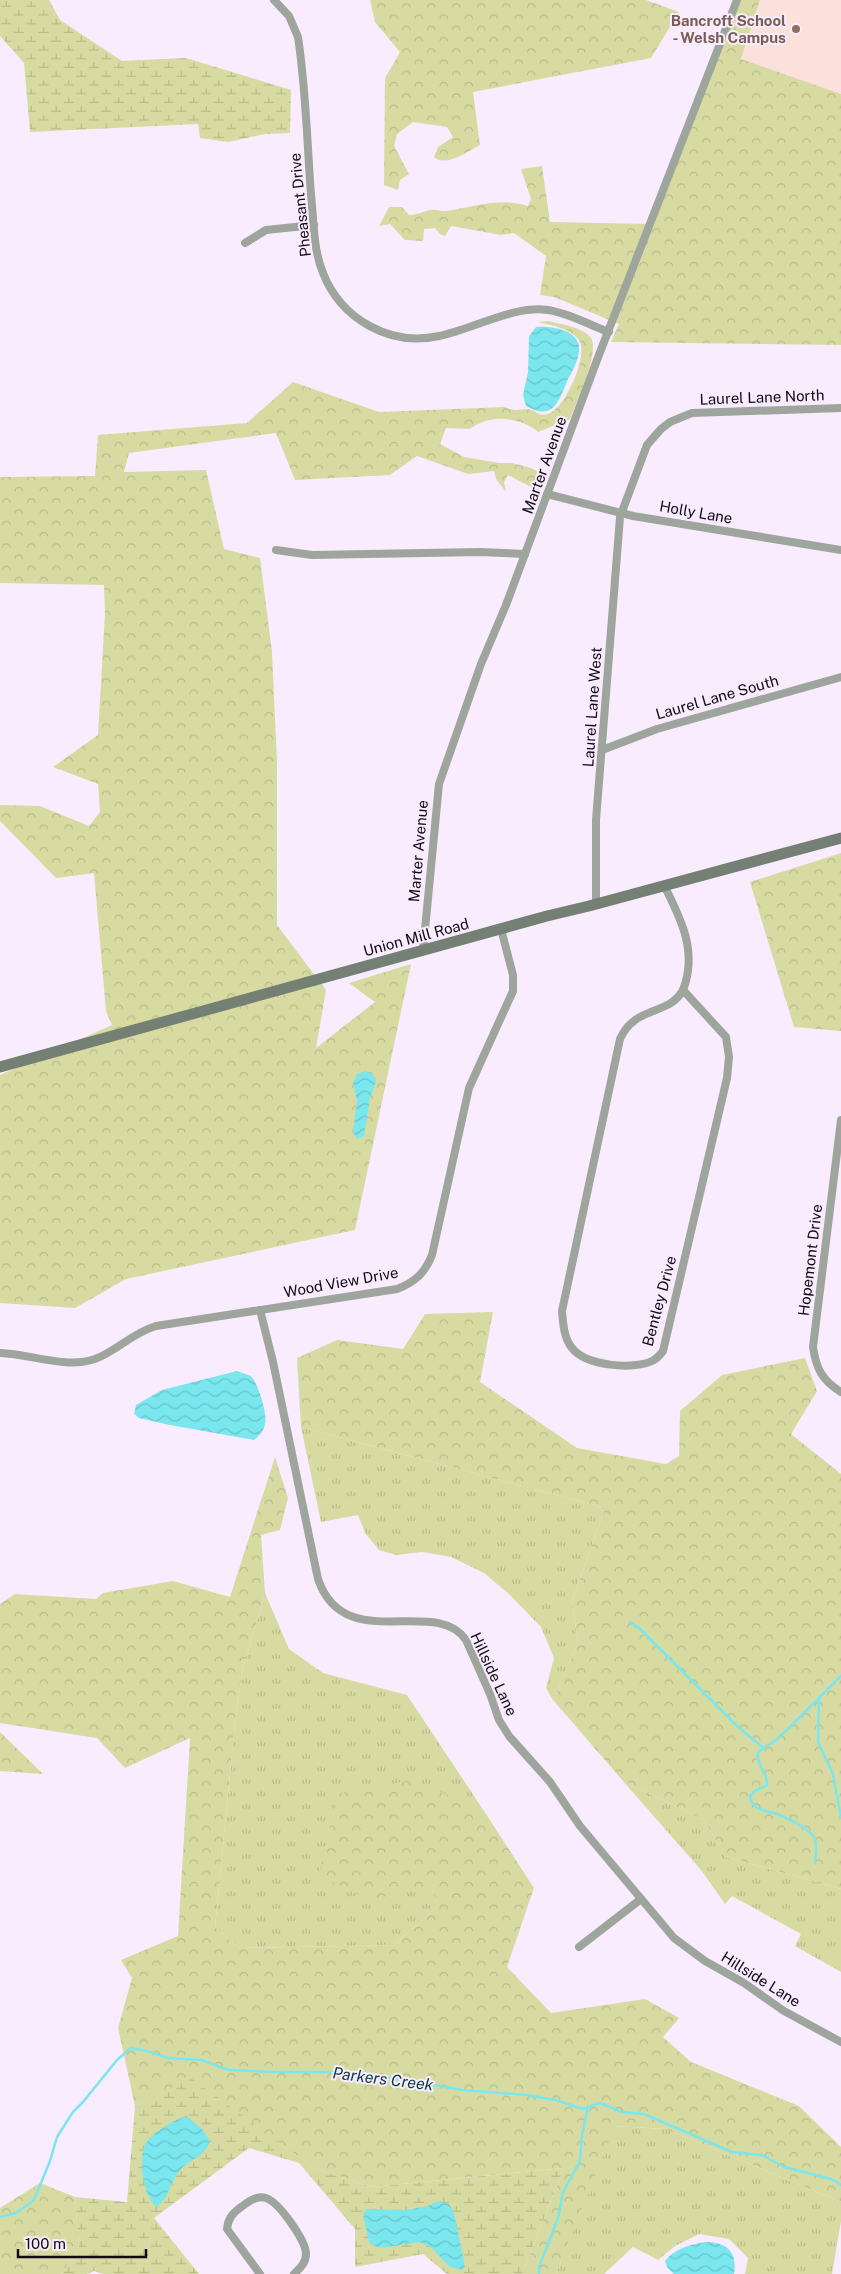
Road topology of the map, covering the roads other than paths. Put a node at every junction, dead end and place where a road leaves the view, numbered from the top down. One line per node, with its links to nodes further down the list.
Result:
1 (274, 0): 3 (street, Pheasant Drive)
2 (737, 0): 5 (street, Marter Avenue)
3 (314, 225): 4 (street); 5 (street, Pheasant Drive)
4 (245, 244)
5 (608, 332): 7 (street, Marter Avenue)
6 (841, 408): 8 (street, Laurel Lane North)
7 (547, 494): 8 (street, Holly Lane); 11 (street, Marter Avenue)
8 (621, 512): 10 (street, Holly Lane); 13 (street, Laurel Lane West)
9 (276, 550): 11 (street)
10 (841, 550)
11 (525, 554): 18 (street, Marter Avenue)
12 (841, 677): 13 (street, Laurel Lane South)
13 (602, 750): 16 (street, Laurel Lane West)
14 (841, 838): 15 (street, Union Mill Road)
15 (664, 885): 16 (street, Union Mill Road); 19 (street)
16 (596, 904): 17 (street, Union Mill Road)
17 (501, 929): 18 (street, Union Mill Road); 22 (street, Wood View Drive)
18 (423, 950): 20 (street, Union Mill Road)
19 (683, 990): 19 (street, Bentley Drive)
20 (0, 1067)
21 (841, 1120): 24 (street, Hopemont Drive)
22 (260, 1310): 23 (street, Wood View Drive); 25 (street, Hillside Lane)
23 (0, 1353)
24 (841, 1392)
25 (641, 1899): 26 (street); 27 (street, Hillside Lane)
26 (580, 1947)
27 (841, 2042)
28 (260, 2274): 29 (street)
29 (294, 2274)

